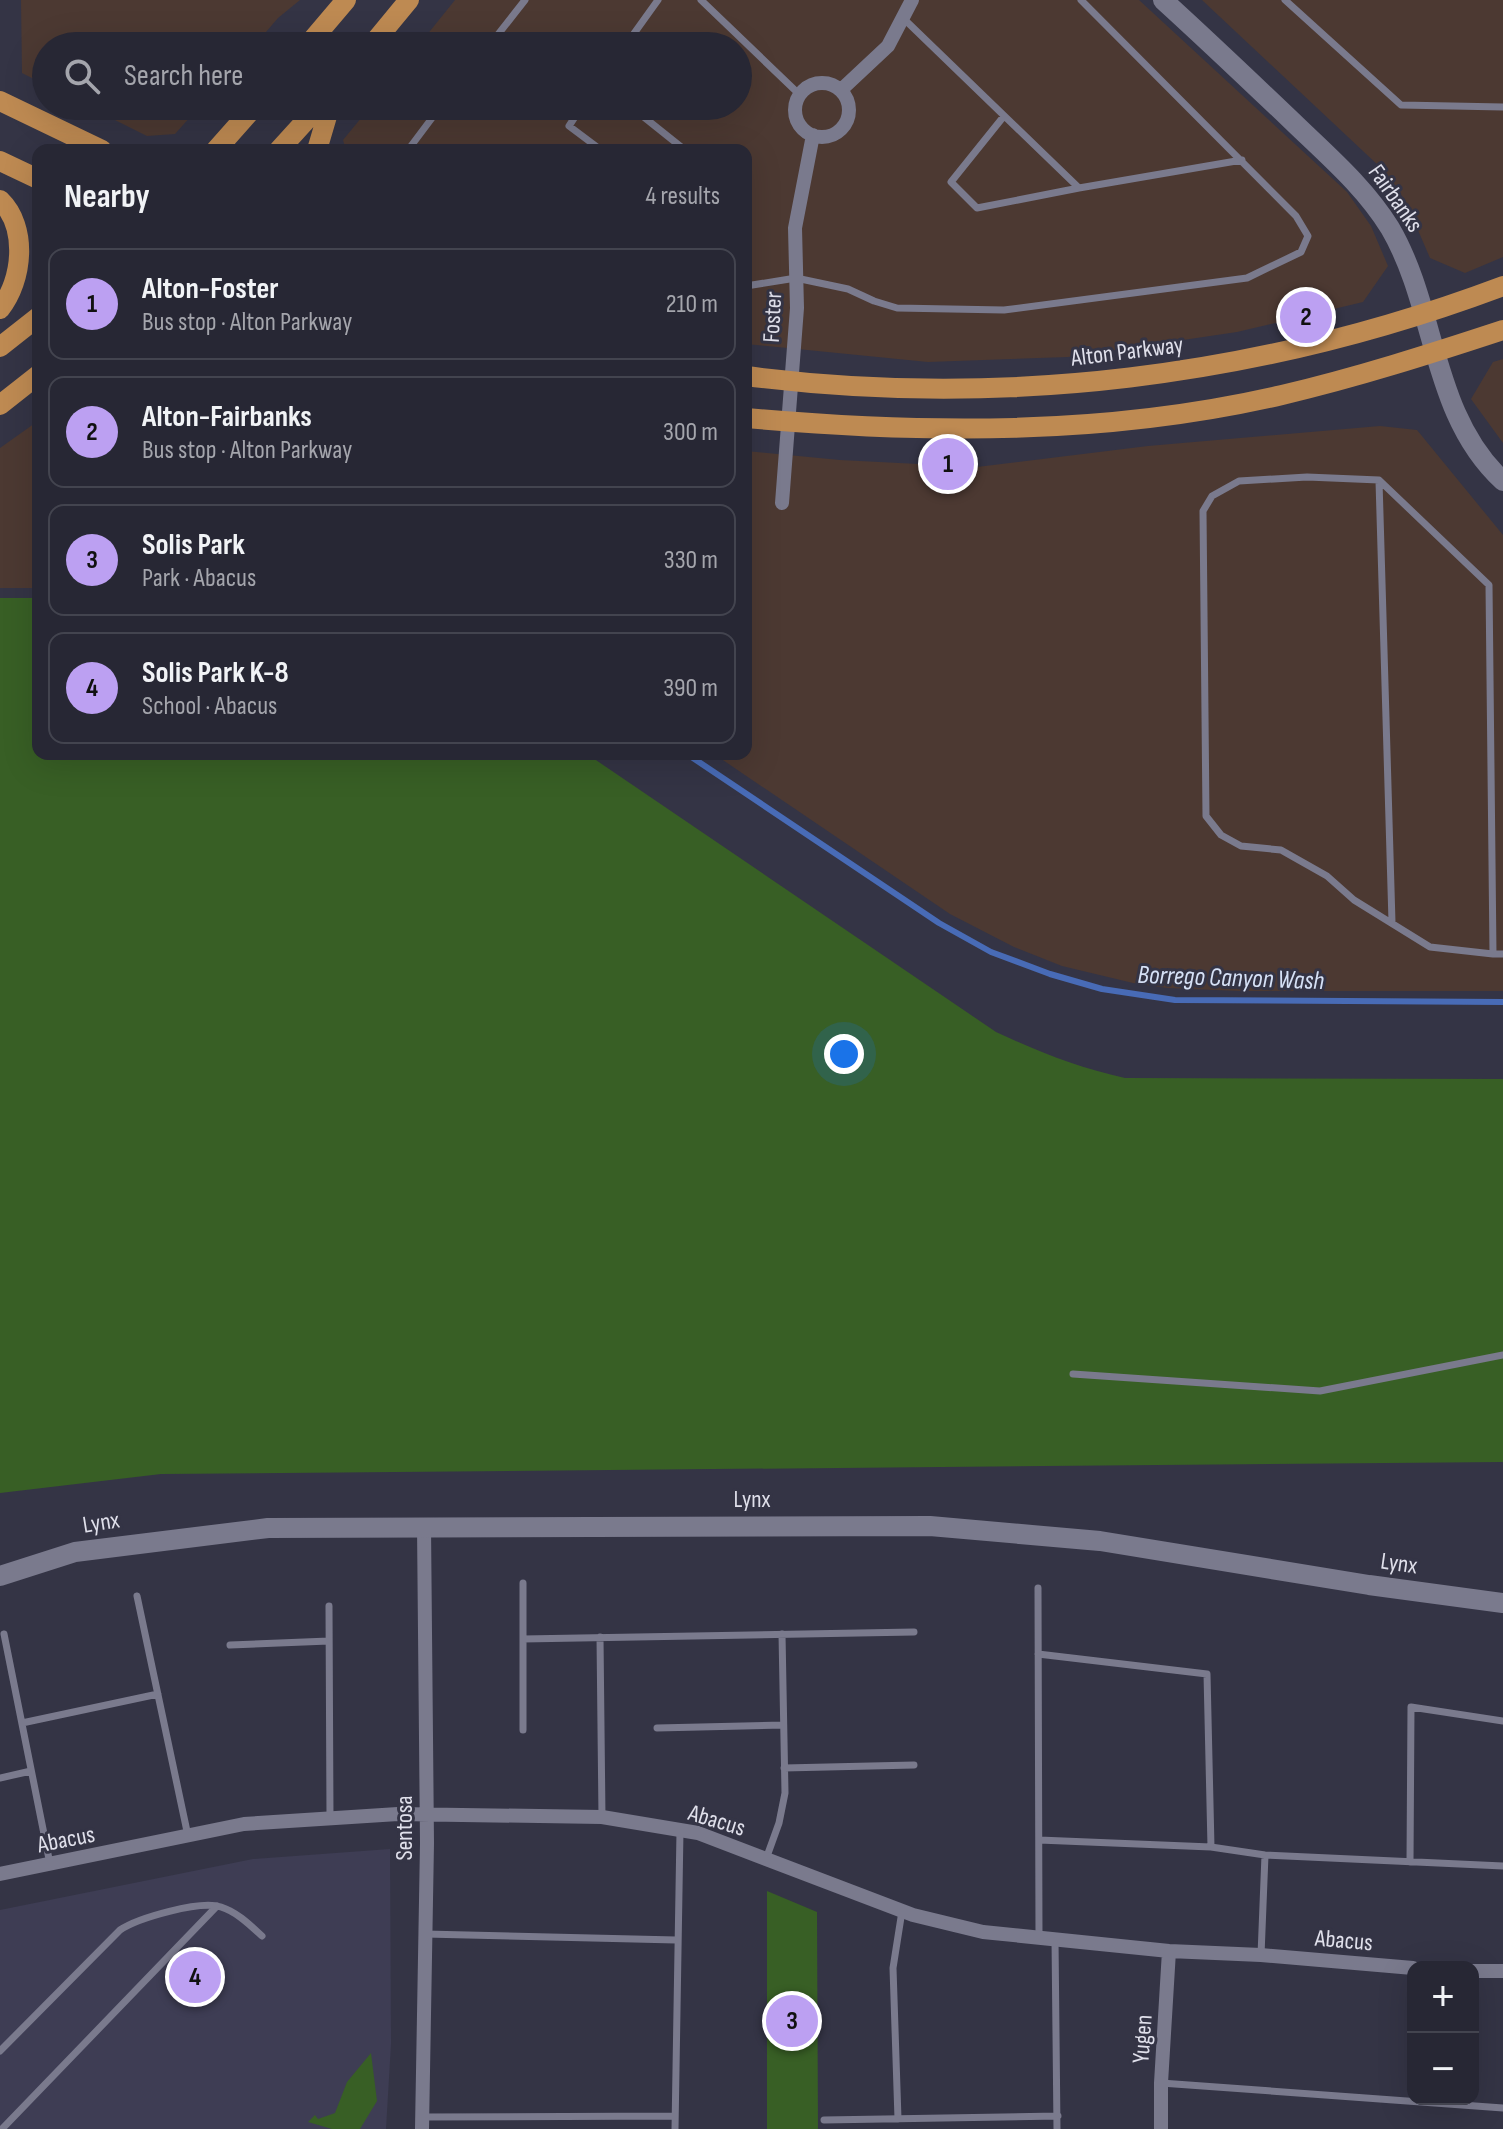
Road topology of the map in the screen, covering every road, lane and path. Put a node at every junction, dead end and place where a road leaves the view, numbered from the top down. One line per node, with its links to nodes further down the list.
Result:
1 (346, 0): 11 (main road)
2 (409, 0): 12 (main road)
3 (525, 0): 13 (lane)
4 (658, 0): 14 (lane)
5 (701, 0): 15 (lane)
6 (912, 0): 10 (street)
7 (1081, 0): 38 (lane)
8 (1163, 0): 47 (street, Fairbanks)
9 (1285, 0): 20 (lane)
10 (903, 18): 17 (street); 22 (lane)
11 (319, 32)
12 (383, 32)
13 (500, 32)
14 (635, 32)
15 (734, 32)
16 (752, 49): 18 (lane)
17 (841, 90): 18 (street); 30 (street)
18 (800, 95): 30 (street)
19 (0, 101): 21 (main road)
20 (1503, 107)
21 (32, 116)
22 (1004, 116): 41 (lane); 41 (lane)
23 (40, 120): 31 (main road)
24 (243, 120): 32 (main road)
25 (306, 120): 33 (main road)
26 (326, 120): 34 (main road)
27 (430, 120): 35 (lane)
28 (573, 120): 36 (lane)
29 (648, 120): 37 (lane)
30 (813, 135): 43 (street, Foster)
31 (90, 144)
32 (221, 144)
33 (284, 144)
34 (319, 144)
35 (412, 144)
36 (593, 144)
37 (678, 144)
38 (1242, 160): 41 (lane); 43 (lane)
39 (0, 161): 40 (main road)
40 (32, 176)
41 (1079, 188)
42 (0, 200): 46 (main road)
43 (796, 278): 44 (lane); 54 (street, Foster)
44 (752, 285)
45 (1503, 286): 47 (main road, Alton Parkway)
46 (0, 309)
47 (1424, 314): 51 (street, Fairbanks); 54 (main road, Alton Parkway)
48 (32, 322): 50 (main road)
49 (1503, 330): 51 (main road)
50 (0, 347)
51 (1436, 353): 57 (main road); 59 (street, Fairbanks)
52 (752, 377): 54 (main road, Alton Parkway)
53 (32, 380): 55 (main road)
54 (790, 382): 57 (street, Foster)
55 (0, 405)
56 (752, 419): 57 (main road)
57 (787, 422): 60 (street, Foster)
58 (1379, 480): 61 (lane); 61 (lane); 62 (lane)
59 (1503, 481)
60 (782, 503)
61 (1392, 922): 62 (lane)
62 (1493, 954): 63 (lane)
63 (1503, 954)
64 (1503, 1355): 65 (lane)
65 (1073, 1374)
66 (424, 1526): 67 (street, Lynx); 71 (street, Lynx); 91 (street, Sentosa)
67 (0, 1576)
68 (523, 1583): 77 (lane)
69 (1038, 1588): 80 (lane)
70 (137, 1596): 81 (lane)
71 (1503, 1603)
72 (329, 1606): 78 (lane)
73 (914, 1632): 75 (lane)
74 (4, 1634): 83 (lane)
75 (782, 1634): 76 (lane); 84 (lane)
76 (600, 1637): 77 (lane); 92 (lane)
77 (523, 1639): 86 (lane)
78 (329, 1641): 79 (lane); 93 (lane)
79 (230, 1645)
80 (1038, 1654): 96 (lane); 97 (lane)
81 (158, 1694): 83 (lane); 95 (lane)
82 (1503, 1721): 100 (lane)
83 (22, 1723): 89 (lane)
84 (783, 1725): 85 (lane); 88 (lane)
85 (657, 1728)
86 (523, 1730)
87 (914, 1765): 88 (lane)
88 (784, 1768): 99 (lane)
89 (31, 1771): 90 (lane); 101 (lane)
90 (0, 1778)
91 (426, 1815): 92 (street, Abacus); 93 (street, Abacus); 106 (street, Sentosa)
92 (602, 1817): 94 (street, Abacus)
93 (330, 1818): 95 (street, Abacus)
94 (680, 1830): 99 (street, Abacus); 110 (lane)
95 (188, 1836): 101 (street, Abacus)
96 (1039, 1840): 97 (lane); 108 (lane)
97 (1211, 1847): 98 (lane)
98 (1265, 1855): 100 (lane); 112 (lane)
99 (766, 1859): 105 (street, Abacus)
100 (1410, 1862): 102 (lane)
101 (50, 1864): 103 (street, Abacus)
102 (1503, 1866)
103 (0, 1874)
104 (218, 1906): 107 (lane); 116 (lane); 124 (lane)
105 (902, 1911): 108 (street, Abacus); 121 (lane)
106 (425, 1934): 110 (lane); 123 (street, Sentosa)
107 (262, 1936)
108 (1039, 1937): 109 (street, Abacus)
109 (1055, 1939): 111 (street, Abacus); 120 (lane)
110 (676, 1940): 119 (lane)
111 (1169, 1951): 112 (street, Abacus); 117 (street, Yugen)
112 (1261, 1955): 113 (street, Abacus)
113 (1407, 1967)
114 (1479, 1971): 115 (street)
115 (1503, 1971)
116 (0, 2051)
117 (1161, 2083): 118 (lane); 127 (street, Yugen)
118 (1503, 2108)
119 (675, 2116): 123 (lane); 125 (lane)
120 (1058, 2116): 121 (lane); 126 (lane)
121 (898, 2119): 122 (lane)
122 (824, 2120)
123 (422, 2123)
124 (2, 2129)
125 (675, 2129)
126 (1057, 2129)
127 (1161, 2129)

